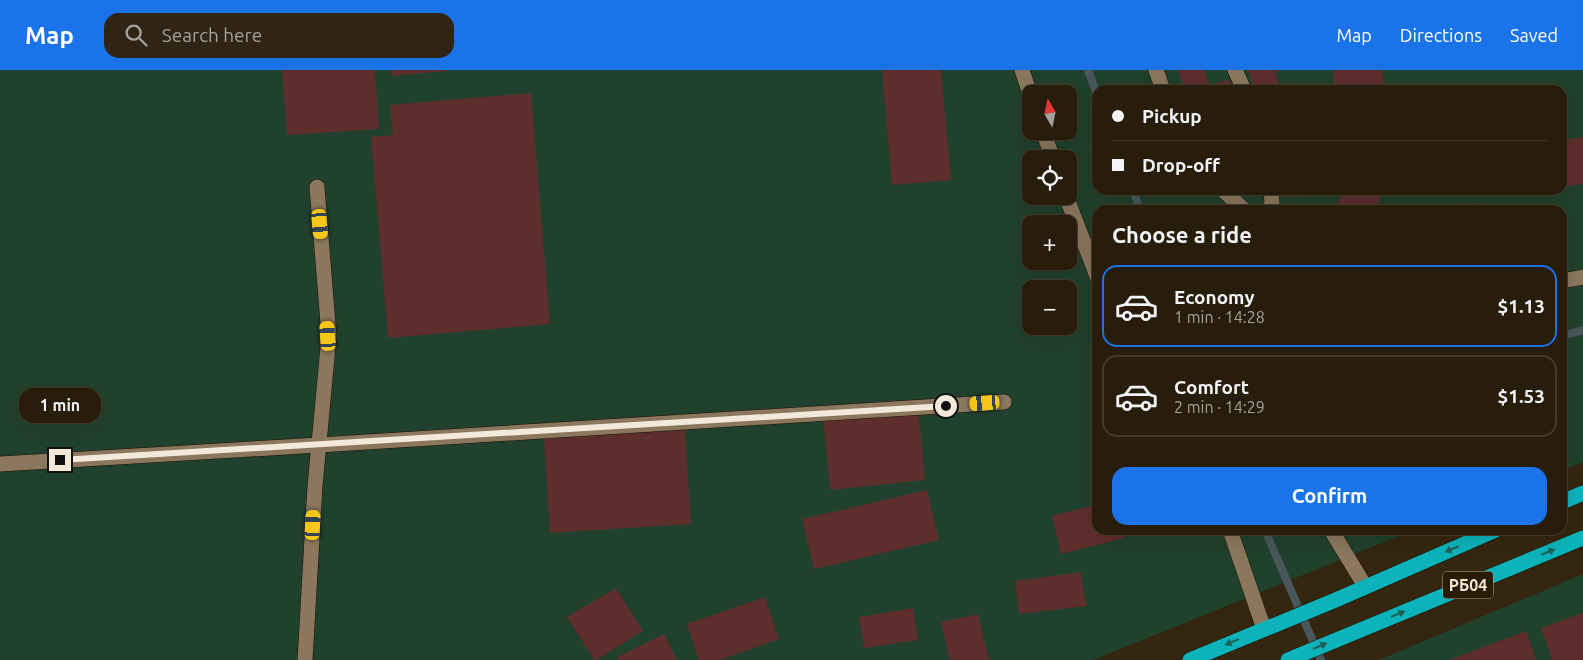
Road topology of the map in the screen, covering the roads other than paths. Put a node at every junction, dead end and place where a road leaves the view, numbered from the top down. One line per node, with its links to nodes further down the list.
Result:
1 (1022, 70): 4 (lane)
2 (1156, 70): 5 (lane)
3 (1235, 70): 6 (lane)
4 (1027, 85)
5 (1161, 85)
6 (1242, 85)
7 (317, 187): 15 (lane)
8 (1228, 195): 10 (lane)
9 (1069, 205): 11 (lane)
10 (1239, 205)
11 (1092, 263)
12 (1583, 277): 13 (lane)
13 (1567, 280)
14 (1004, 402): 15 (lane)
15 (319, 445): 16 (lane); 25 (lane)
16 (0, 464)
17 (1583, 493): 18 (highway)
18 (1567, 500)
19 (1232, 535): 24 (lane)
20 (1334, 535): 23 (lane)
21 (1484, 535): 23 (highway, РБ04, one-way to 23)
22 (1583, 538): 27 (highway, РБ04, one-way to 22)
23 (1365, 586): 24 (highway, РБ04)
24 (1269, 627): 26 (highway, РБ04, one-way to 26)
25 (305, 660)
26 (1190, 660)
27 (1288, 660)

